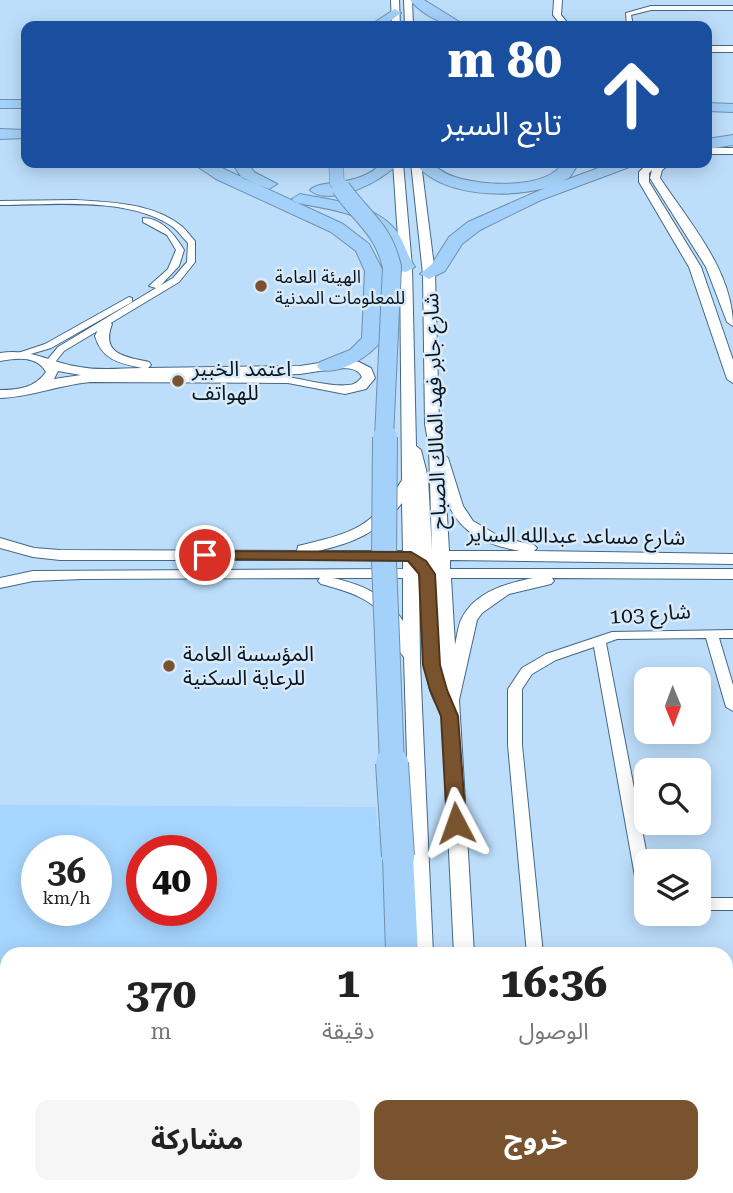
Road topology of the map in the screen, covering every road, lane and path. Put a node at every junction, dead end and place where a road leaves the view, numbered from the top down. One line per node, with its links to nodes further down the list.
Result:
1 (408, 0): 8 (street)
2 (416, 0): 9 (highway)
3 (552, 0): 10 (street)
4 (558, 0): 11 (street)
5 (656, 0): 6 (street)
6 (659, 8): 7 (street); 12 (street)
7 (733, 8)
8 (410, 21)
9 (449, 21)
10 (554, 21)
11 (562, 21)
12 (628, 21)
13 (712, 50): 14 (street)
14 (733, 50)
15 (21, 106): 16 (highway)
16 (0, 108): 19 (highway)
17 (712, 110): 18 (highway)
18 (733, 110)
19 (21, 114)
20 (21, 115): 21 (highway)
21 (0, 117)
22 (0, 124): 23 (highway)
23 (21, 124)
24 (0, 132): 25 (highway)
25 (21, 132)
26 (733, 140): 27 (highway)
27 (712, 143)
28 (712, 153): 29 (street)
29 (733, 154)
30 (208, 168): 55 (highway)
31 (211, 168): 42 (highway)
32 (243, 168): 34 (highway)
33 (335, 168): 47 (highway, bridge)
34 (386, 168)
35 (398, 168): 47 (street, شارع جابر فهد المالك الصباح)
36 (417, 168): 48 (street, شارع جابر فهد المالك الصباح)
37 (428, 168): 38 (highway)
38 (577, 168): 43 (highway)
39 (613, 168): 43 (highway)
40 (648, 168): 45 (street)
41 (659, 168): 46 (street)
42 (226, 174): 47 (highway); 47 (highway)
43 (535, 197): 48 (highway)
44 (0, 205): 50 (street); 52 (street)
45 (675, 233): 46 (street); 51 (street)
46 (690, 233): 49 (street)
47 (399, 271): 61 (street, شارع جابر فهد المالك الصباح); 83 (highway, bridge)
48 (429, 274): 62 (street, شارع جابر فهد المالك الصباح)
49 (733, 322)
50 (106, 324): 54 (street); 56 (street)
51 (728, 349): 57 (street)
52 (17, 355): 53 (street); 54 (street)
53 (0, 357)
54 (50, 365): 56 (street); 58 (street)
55 (327, 366): 56 (street); 58 (street)
56 (189, 372)
57 (733, 379)
58 (28, 391): 59 (street); 60 (street)
59 (0, 394)
60 (0, 407)
61 (408, 438): 63 (street, شارع جابر فهد المالك الصباح); 68 (street)
62 (436, 447): 66 (street); 68 (street, شارع جابر فهد المالك الصباح)
63 (409, 480): 65 (street); 68 (street, شارع جابر فهد المالك الصباح)
64 (0, 543): 65 (street, شارع مساعد عبدالله الساير)
65 (256, 555): 68 (street, شارع مساعد عبدالله الساير)
66 (597, 556): 68 (street, شارع مساعد عبدالله الساير); 69 (street, شارع مساعد عبدالله الساير)
67 (733, 559): 69 (street, شارع مساعد عبدالله الساير)
68 (426, 565): 69 (street, شارع مساعد عبدالله الساير); 70 (street); 71 (street, شارع مساعد عبدالله الساير); 77 (street, شارع جابر فهد المالك الصباح); 79 (street)
69 (659, 566): 72 (street, شارع مساعد عبدالله الساير); 79 (street)
70 (226, 573): 71 (street, شارع مساعد عبدالله الساير); 73 (street, شارع مساعد عبدالله الساير)
71 (269, 573): 77 (street)
72 (733, 574)
73 (0, 583)
74 (710, 634): 75 (street, شارع 103); 76 (street, شارع 103); 78 (street)
75 (733, 634)
76 (599, 640): 80 (street); 86 (street, شارع 103)
77 (412, 662): 84 (street, شارع جابر فهد المالك الصباح)
78 (733, 707)
79 (449, 711): 85 (street)
80 (638, 849)
81 (711, 904): 82 (street)
82 (733, 904)
83 (402, 947)
84 (423, 947)
85 (464, 947)
86 (534, 947)

